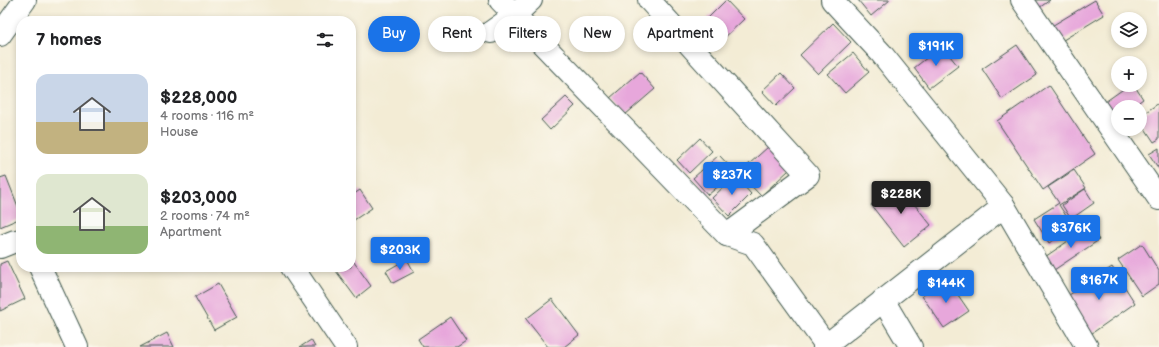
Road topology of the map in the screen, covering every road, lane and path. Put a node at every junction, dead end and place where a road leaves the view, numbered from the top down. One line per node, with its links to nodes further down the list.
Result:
1 (25, 0): 8 (street)
2 (530, 0): 6 (street)
3 (649, 0): 11 (street)
4 (832, 0): 10 (street)
5 (1022, 0): 9 (street)
6 (507, 7): 7 (street); 11 (street)
7 (491, 32)
8 (0, 35)
9 (1159, 199)
10 (1004, 206): 16 (street); 21 (street)
11 (727, 235): 17 (street)
12 (16, 241): 13 (street)
13 (0, 248)
14 (42, 272): 18 (street)
15 (295, 272): 19 (street)
16 (883, 300): 17 (street); 20 (street)
17 (825, 346)
18 (77, 347)
19 (346, 347)
20 (911, 347)
21 (1087, 347)

